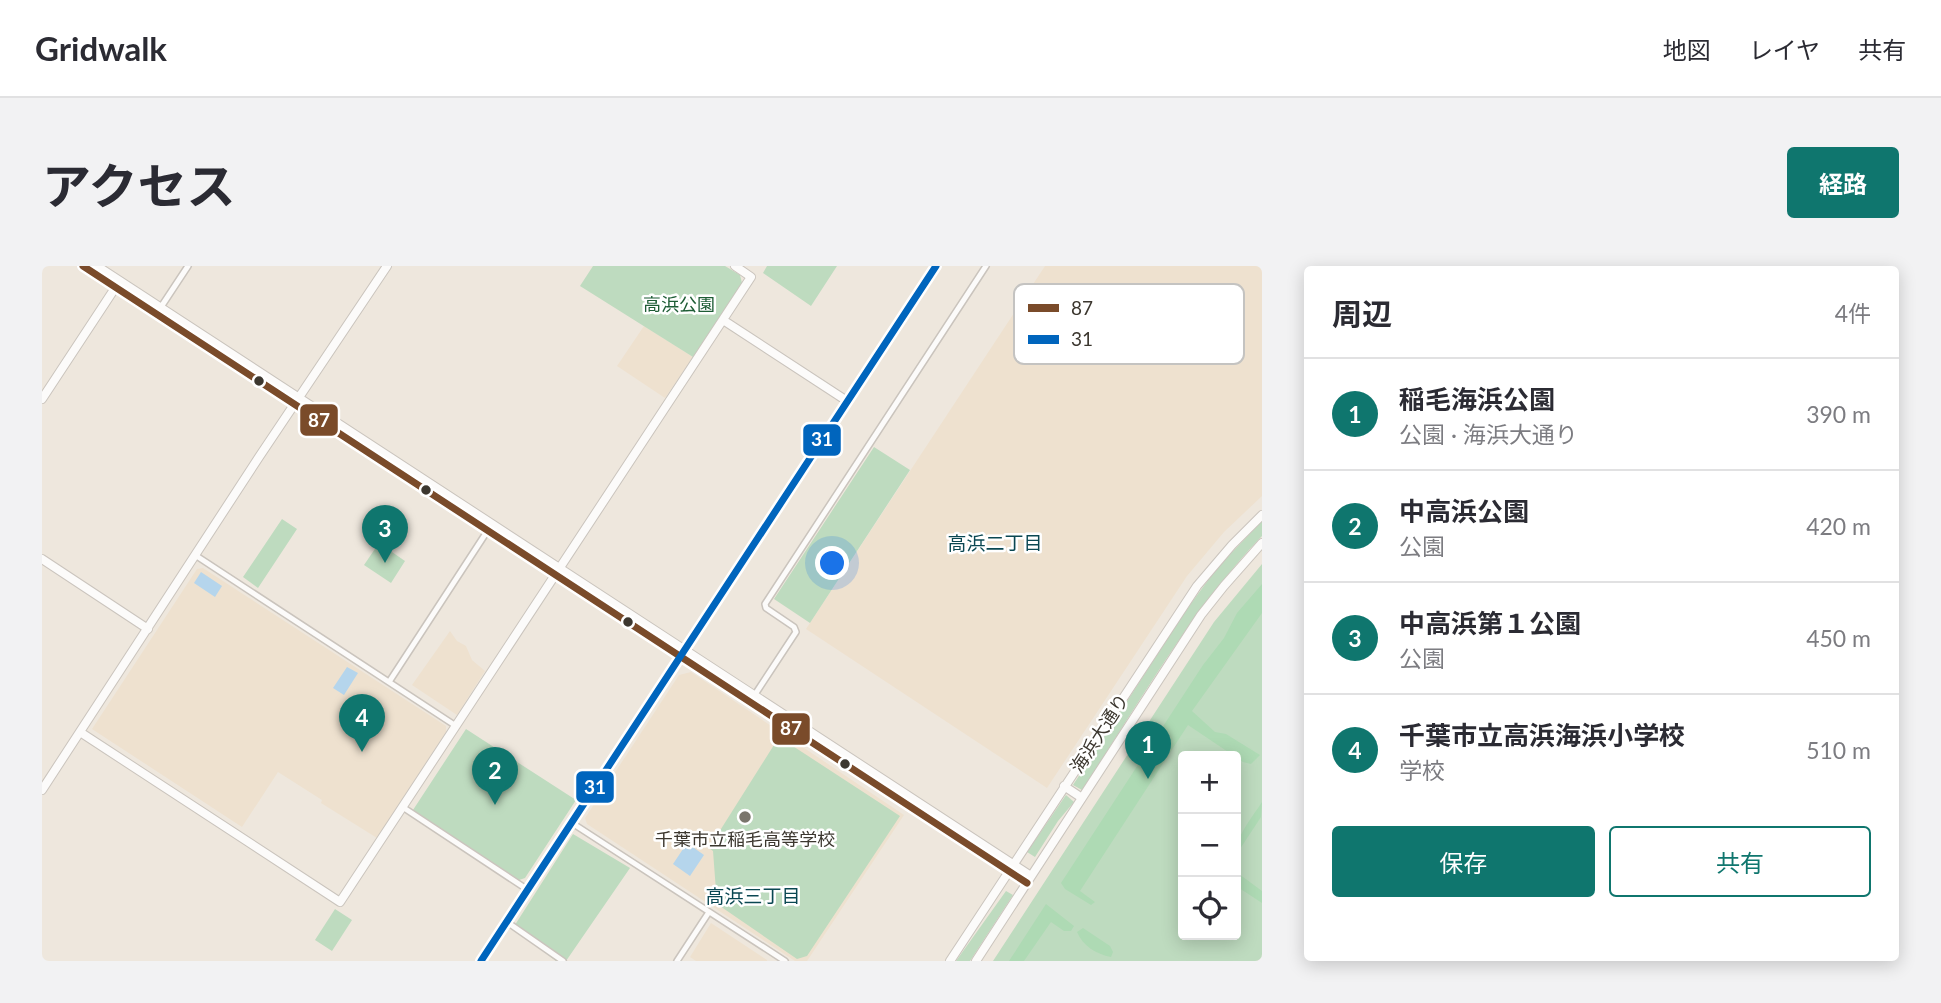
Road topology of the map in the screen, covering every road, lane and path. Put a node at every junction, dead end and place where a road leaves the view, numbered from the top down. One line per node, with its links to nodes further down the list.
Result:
1 (83, 266): 8 (street)
2 (97, 266): 8 (street)
3 (188, 266): 9 (street)
4 (387, 266): 13 (street)
5 (735, 266): 10 (street)
6 (936, 266): 12 (street)
7 (986, 266): 23 (street)
8 (118, 284): 9 (street); 11 (street)
9 (158, 311): 13 (street)
10 (723, 320): 12 (street); 19 (street)
11 (42, 399)
12 (847, 401): 21 (street)
13 (297, 402): 15 (street); 17 (street); 19 (street)
14 (1262, 515): 26 (street, 海浜大通り)
15 (488, 530): 19 (street); 22 (street)
16 (1262, 543): 28 (street, 海浜大通り)
17 (195, 555): 20 (street); 22 (street)
18 (42, 559): 20 (street)
19 (558, 572): 21 (street); 24 (street)
20 (148, 629): 25 (street)
21 (683, 654): 23 (street); 30 (street); 31 (street)
22 (389, 682): 24 (street)
23 (754, 696): 31 (street)
24 (456, 726): 29 (street)
25 (80, 732): 27 (street); 29 (street)
26 (1064, 786): 28 (street); 31 (street, 海浜大通り)
27 (42, 790)
28 (1082, 798): 32 (street, 海浜大通り)
29 (404, 808): 33 (street)
30 (572, 823): 33 (street); 34 (street)
31 (1011, 868): 32 (street); 40 (street, 海浜大通り)
32 (1029, 880): 41 (street, 海浜大通り)
33 (528, 890): 35 (street)
34 (709, 912): 38 (street); 39 (street)
35 (506, 922): 36 (street); 37 (street)
36 (481, 961)
37 (563, 961)
38 (677, 961)
39 (785, 961)
40 (950, 961)
41 (976, 961)

